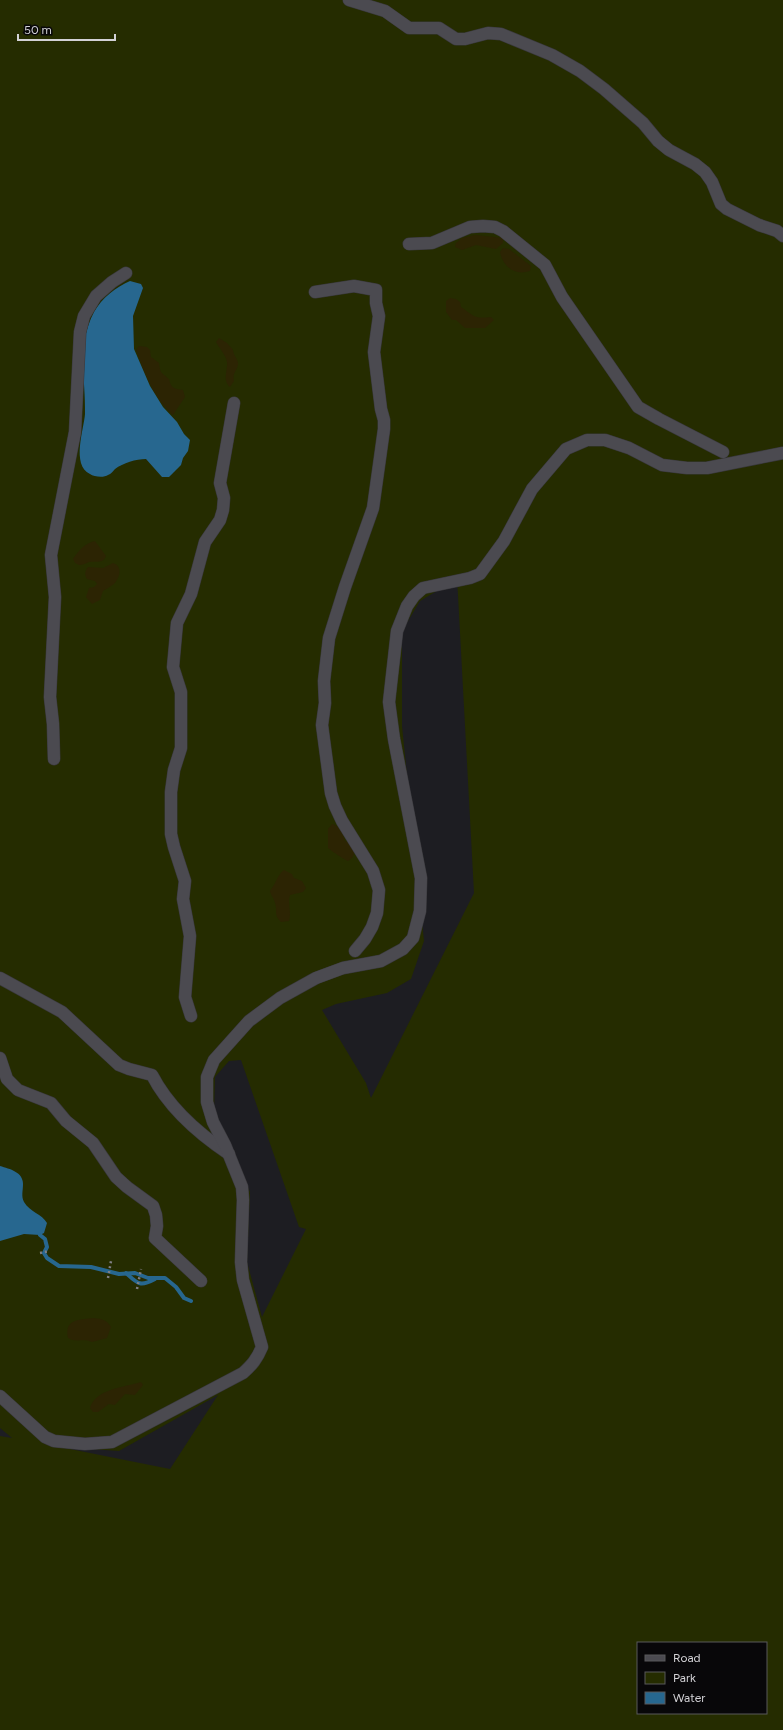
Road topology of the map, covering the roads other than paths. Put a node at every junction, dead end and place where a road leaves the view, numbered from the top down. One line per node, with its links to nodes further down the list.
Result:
1 (349, 0): 2 (street)
2 (783, 236)
3 (409, 244): 7 (street)
4 (126, 273): 9 (street)
5 (315, 292): 10 (street)
6 (234, 403): 12 (street)
7 (723, 452)
8 (783, 453): 14 (street)
9 (54, 759)
10 (355, 951)
11 (0, 978): 14 (street)
12 (191, 1016)
13 (0, 1058): 15 (street)
14 (229, 1154): 16 (street)
15 (201, 1281)
16 (0, 1396)

